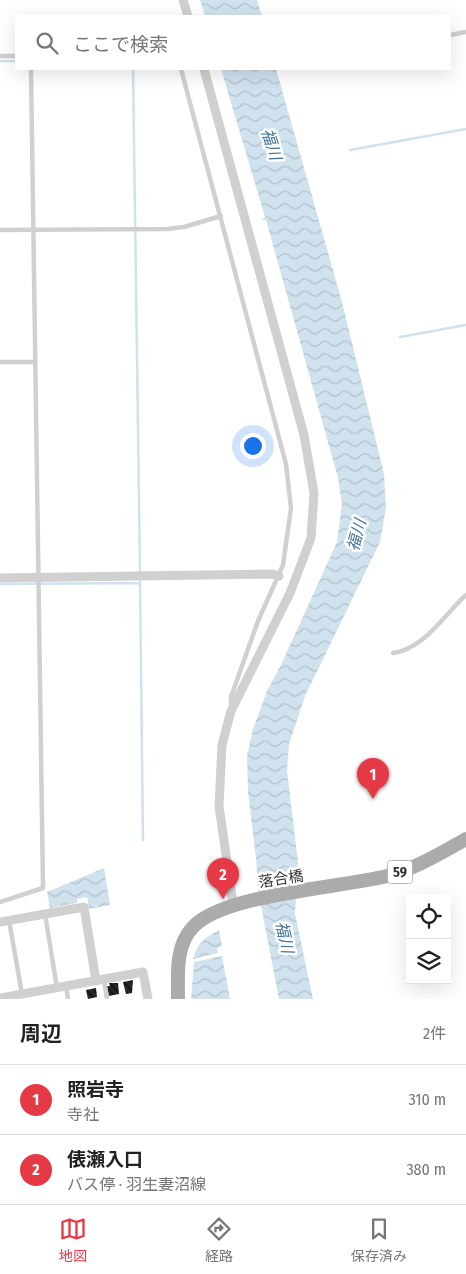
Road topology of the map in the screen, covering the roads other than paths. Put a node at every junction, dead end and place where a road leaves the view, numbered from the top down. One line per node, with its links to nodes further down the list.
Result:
1 (183, 0): 2 (street)
2 (188, 15)
3 (466, 32): 4 (lane)
4 (451, 35)
5 (0, 56): 6 (lane)
6 (15, 56)
7 (31, 70): 12 (lane)
8 (181, 70): 10 (lane)
9 (204, 70): 20 (street)
10 (221, 216): 12 (lane); 15 (lane)
11 (0, 230): 12 (lane)
12 (34, 230): 14 (lane)
13 (0, 362): 14 (lane)
14 (35, 362): 16 (lane)
15 (279, 576): 16 (street); 20 (lane)
16 (40, 577): 17 (street); 22 (lane)
17 (0, 578)
18 (466, 595): 19 (lane)
19 (393, 653)
20 (231, 711): 23 (street)
21 (466, 839): 23 (main road, 落合橋 / 59)
22 (0, 902)
23 (236, 903): 33 (main road, 59)
24 (45, 914): 25 (street); 26 (street); 27 (lane)
25 (4, 921): 28 (lane)
26 (100, 980): 27 (street); 31 (lane); 32 (street)
27 (62, 987): 28 (street); 30 (lane)
28 (26, 995): 29 (street)
29 (0, 998)
30 (68, 999)
31 (107, 999)
32 (148, 999)
33 (178, 999)

